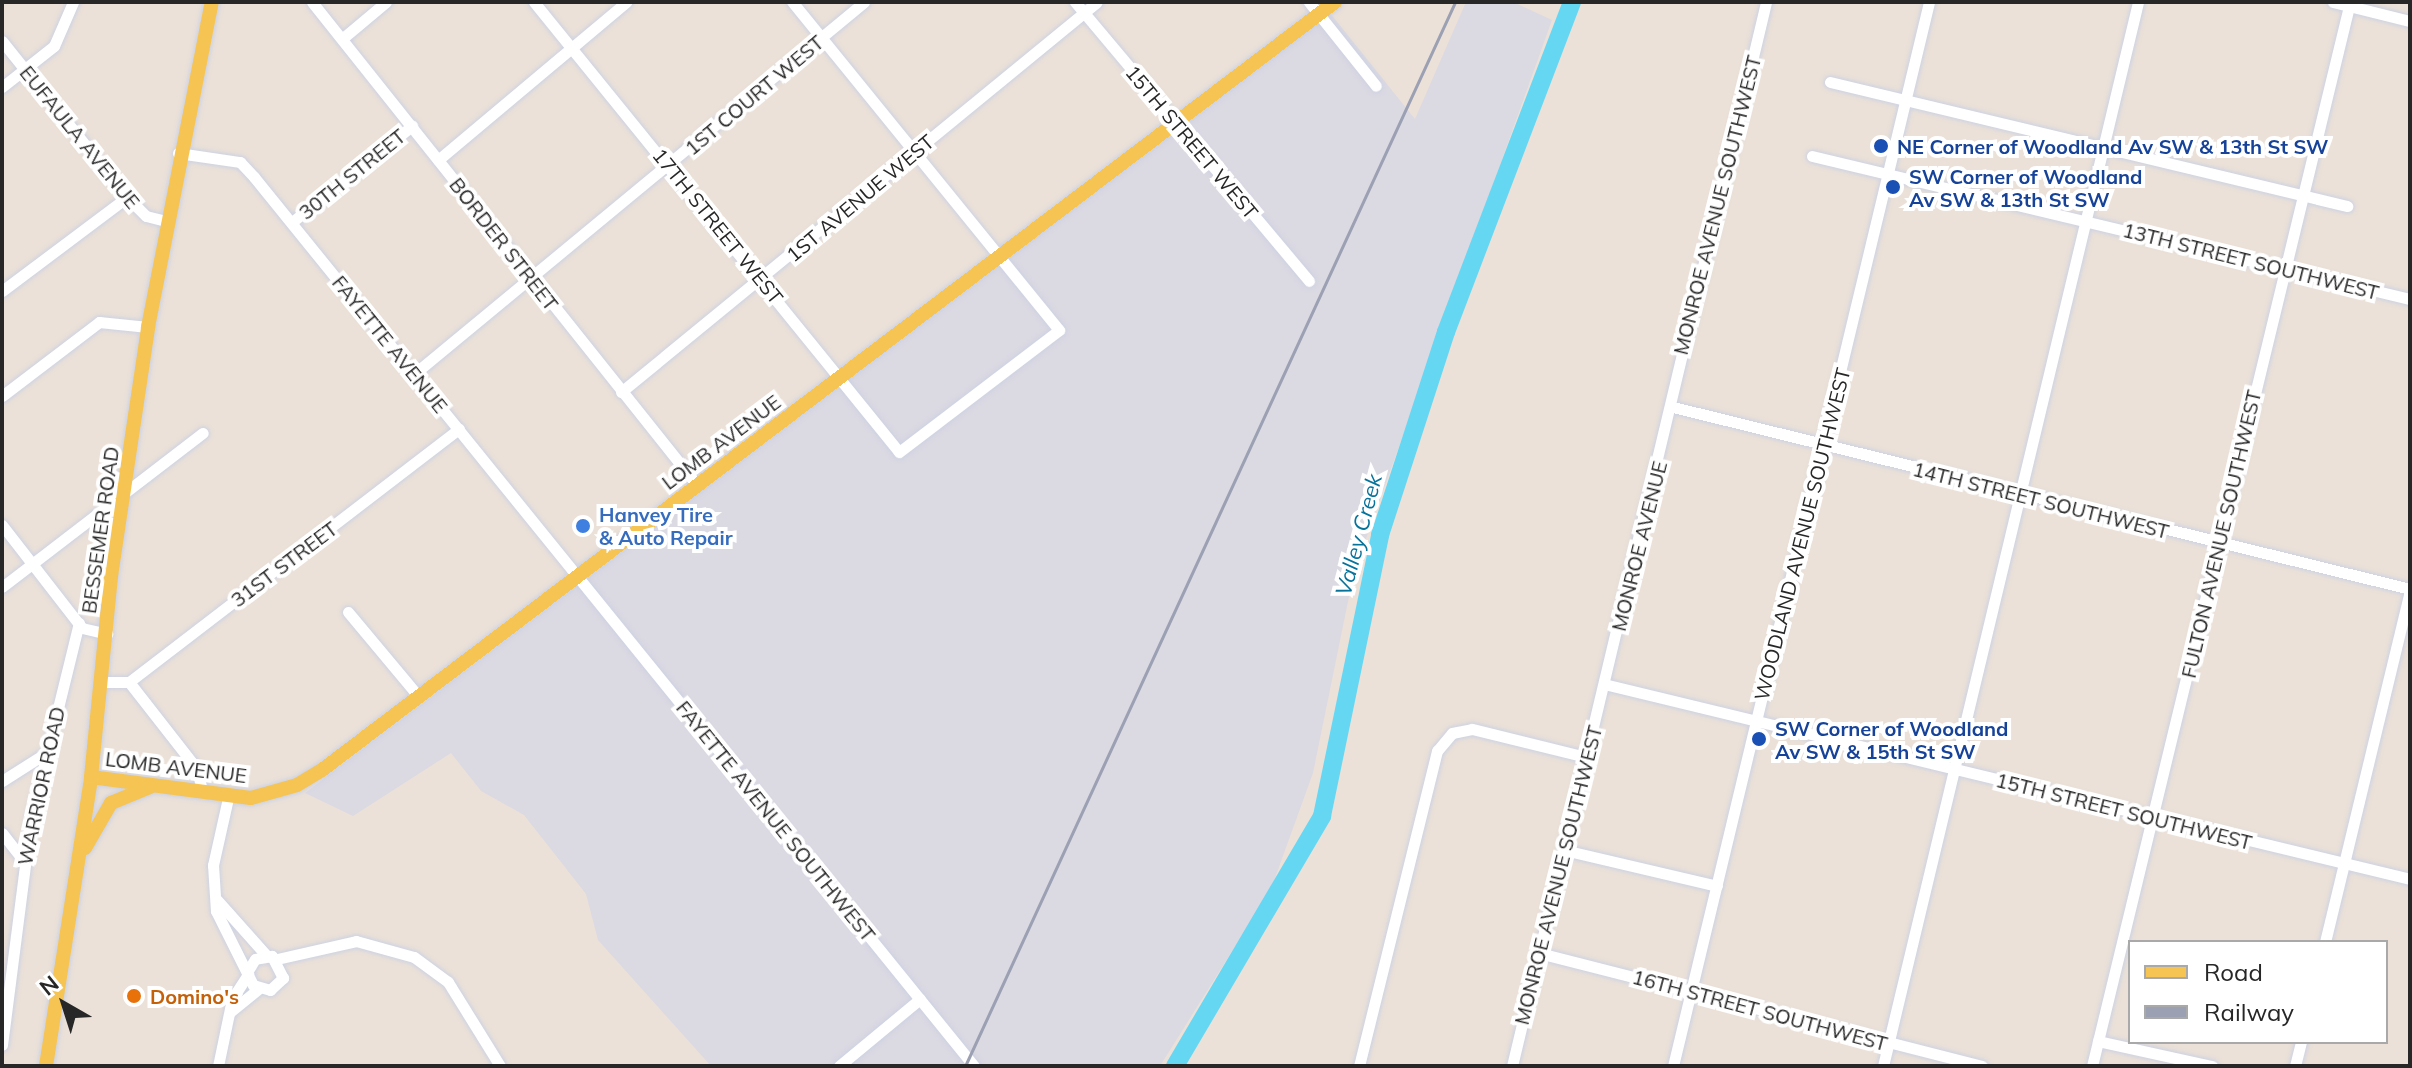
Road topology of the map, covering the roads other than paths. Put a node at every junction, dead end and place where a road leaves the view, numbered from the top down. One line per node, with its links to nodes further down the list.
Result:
1 (73, 2): 25 (street)
2 (212, 2): 34 (main road, BESSEMER ROAD)
3 (312, 2): 21 (street, BORDER STREET)
4 (386, 2): 21 (street)
5 (534, 2): 24 (street, 17TH STREET WEST)
6 (626, 2): 24 (street)
7 (792, 2): 22 (street)
8 (864, 2): 22 (street, 1ST COURT WEST)
9 (1075, 2): 18 (street, 15TH STREET WEST)
10 (1097, 2): 18 (street, 1ST AVENUE WEST)
11 (1309, 2): 19 (street)
12 (1335, 2): 19 (main road, LOMB AVENUE)
13 (1766, 2): 57 (street, MONROE AVENUE SOUTHWEST)
14 (1929, 2): 29 (street, WOODLAND AVENUE SOUTHWEST)
15 (2138, 2): 32 (street)
16 (2333, 2): 17 (street)
17 (2350, 4): 20 (street); 39 (street, FULTON AVENUE SOUTHWEST)
18 (1084, 13): 30 (street, 15TH STREET WEST); 33 (street, 1ST AVENUE WEST)
19 (1319, 14): 27 (street); 30 (main road, LOMB AVENUE)
20 (2410, 21)
21 (343, 38): 31 (street, BORDER STREET)
22 (822, 39): 33 (street); 37 (street, 1ST COURT WEST)
23 (2, 41): 25 (street, EUFAULA AVENUE)
24 (572, 47): 36 (street); 37 (street, 17TH STREET WEST)
25 (25, 69): 28 (street); 40 (street, EUFAULA AVENUE)
26 (1830, 82): 29 (street)
27 (1376, 86)
28 (2, 87)
29 (1905, 101): 32 (street); 38 (street, WOODLAND AVENUE SOUTHWEST)
30 (1176, 123): 45 (main road, LOMB AVENUE); 49 (street, 15TH STREET WEST)
31 (412, 126): 36 (street, BORDER STREET); 44 (street, 30TH STREET)
32 (2103, 147): 39 (street); 43 (street)
33 (914, 152): 45 (street); 48 (street, 1ST AVENUE WEST)
34 (178, 153): 42 (main road, BESSEMER ROAD); 44 (street, FAYETTE AVENUE)
35 (1812, 156): 38 (street, 13TH STREET SOUTHWEST)
36 (438, 160): 47 (street, BORDER STREET)
37 (669, 166): 47 (street, 1ST COURT WEST); 48 (street, 17TH STREET WEST)
38 (1889, 172): 43 (street, 13TH STREET SOUTHWEST); 60 (street, WOODLAND AVENUE SOUTHWEST)
39 (2303, 195): 41 (street); 46 (street, FULTON AVENUE SOUTHWEST)
40 (127, 197): 42 (street, EUFAULA AVENUE); 50 (street)
41 (2347, 206)
42 (166, 221): 52 (main road, BESSEMER ROAD)
43 (2085, 221): 46 (street, 13TH STREET SOUTHWEST); 63 (street)
44 (292, 222): 53 (street, FAYETTE AVENUE)
45 (1000, 256): 54 (main road, LOMB AVENUE); 54 (street, 17TH STREET WEST)
46 (2283, 268): 51 (street, 13TH STREET SOUTHWEST); 65 (street, FULTON AVENUE SOUTHWEST)
47 (534, 280): 53 (street); 55 (street, BORDER STREET)
48 (762, 280): 54 (street, 17TH STREET WEST); 55 (street, 1ST AVENUE WEST)
49 (1309, 281)
50 (2, 291)
51 (2410, 299)
52 (148, 327): 56 (street); 62 (main road, BESSEMER ROAD)
53 (414, 374): 58 (street, FAYETTE AVENUE)
54 (840, 377): 61 (main road, LOMB AVENUE)
55 (621, 392): 61 (street, BORDER STREET)
56 (2, 396)
57 (1673, 407): 60 (street, 14TH STREET SOUTHWEST); 75 (street, MONROE AVENUE)
58 (459, 429): 67 (street, FAYETTE AVENUE); 74 (street, 31ST STREET)
59 (203, 433): 62 (street)
60 (1823, 446): 63 (street, 14TH STREET SOUTHWEST); 77 (street, WOODLAND AVENUE SOUTHWEST)
61 (697, 485): 67 (main road, LOMB AVENUE)
62 (124, 492): 66 (street); 72 (main road, BESSEMER ROAD)
63 (2021, 494): 65 (street, 14TH STREET SOUTHWEST); 80 (street)
64 (2, 525): 66 (street)
65 (2219, 544): 69 (street, 14TH STREET SOUTHWEST); 86 (street, FULTON AVENUE SOUTHWEST)
66 (34, 563): 68 (street); 71 (street)
67 (578, 576): 76 (main road, LOMB AVENUE); 104 (street, FAYETTE AVENUE SOUTHWEST)
68 (2, 587)
69 (2410, 590): 91 (street)
70 (348, 612): 76 (street)
71 (79, 623): 72 (street); 78 (street, WARRIOR ROAD)
72 (107, 634): 73 (main road, BESSEMER ROAD)
73 (103, 682): 74 (street); 81 (main road, BESSEMER ROAD)
74 (129, 682): 84 (street)
75 (1604, 684): 77 (street, 15TH STREET SOUTHWEST); 79 (street, MONROE AVENUE SOUTHWEST)
76 (419, 697): 85 (main road, LOMB AVENUE)
77 (1757, 722): 80 (street, 15TH STREET SOUTHWEST); 93 (street, WOODLAND AVENUE SOUTHWEST)
78 (46, 753): 82 (street); 89 (street, WARRIOR ROAD)
79 (1586, 757): 88 (street, MONROE AVENUE SOUTHWEST); 115 (street)
80 (1954, 770): 86 (street, 15TH STREET SOUTHWEST); 107 (street)
81 (91, 777): 83 (main road, LOMB AVENUE); 90 (main road, BESSEMER ROAD)
82 (2, 781)
83 (159, 785): 84 (main road, LOMB AVENUE); 90 (main road)
84 (202, 791): 85 (main road, LOMB AVENUE)
85 (228, 798): 94 (street)
86 (2153, 818): 91 (street, 15TH STREET SOUTHWEST); 106 (street, FULTON AVENUE SOUTHWEST)
87 (2, 833): 89 (street)
88 (1564, 850): 93 (street); 97 (street, MONROE AVENUE SOUTHWEST)
89 (24, 861): 101 (street, WARRIOR ROAD)
90 (78, 862): 110 (main road, BESSEMER ROAD)
91 (2344, 862): 92 (street, 15TH STREET SOUTHWEST); 95 (street)
92 (2410, 879)
93 (1717, 886): 103 (street, WOODLAND AVENUE SOUTHWEST)
94 (217, 900): 98 (street); 99 (street)
95 (2325, 940)
96 (318, 949): 98 (street); 100 (street); 112 (street)
97 (1539, 953): 103 (street, 16TH STREET SOUTHWEST); 116 (street, MONROE AVENUE SOUTHWEST)
98 (271, 957): 99 (street); 100 (street)
99 (249, 972): 102 (street); 105 (street)
100 (283, 972): 102 (street)
101 (6, 976): 109 (street, WARRIOR ROAD)
102 (258, 989): 105 (street)
103 (1691, 993): 107 (street, 16TH STREET SOUTHWEST); 117 (street, WOODLAND AVENUE SOUTHWEST)
104 (920, 999): 113 (street); 114 (street, FAYETTE AVENUE SOUTHWEST)
105 (229, 1012): 111 (street)
106 (2098, 1041): 120 (street, FULTON AVENUE SOUTHWEST); 121 (street)
107 (1888, 1044): 118 (street); 119 (street, 16TH STREET SOUTHWEST)
108 (2300, 1044): 122 (street)
109 (2, 1045)
110 (46, 1066)
111 (218, 1066)
112 (500, 1066)
113 (839, 1066)
114 (974, 1066)
115 (1359, 1066)
116 (1512, 1066)
117 (1673, 1066)
118 (1883, 1066)
119 (1982, 1066)
120 (2092, 1066)
121 (2212, 1066)
122 (2295, 1066)

